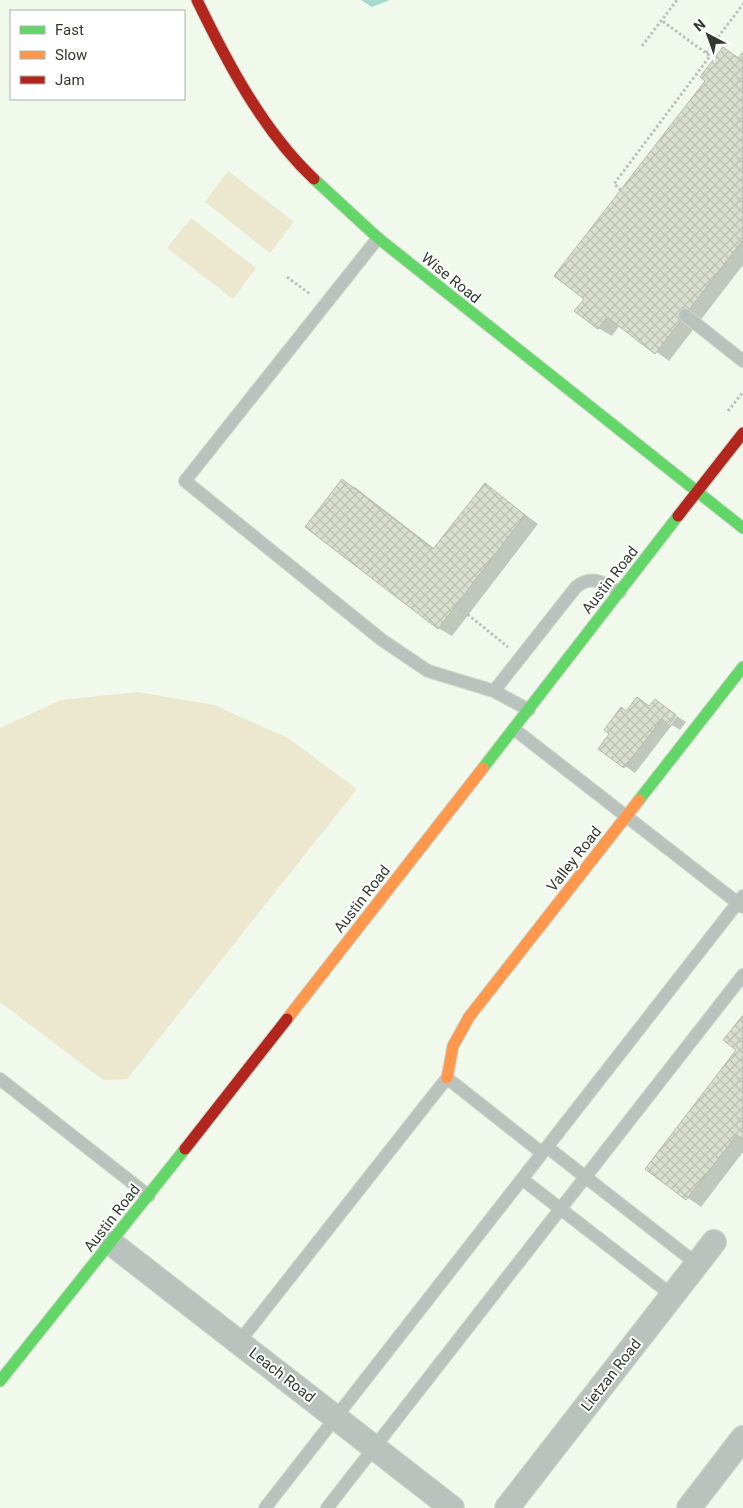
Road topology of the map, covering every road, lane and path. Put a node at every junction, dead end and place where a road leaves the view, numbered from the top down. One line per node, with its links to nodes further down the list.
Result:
1 (198, 0): 8 (street, Wise Road)
2 (677, 0): 4 (path)
3 (743, 4): 6 (path)
4 (662, 20): 5 (path); 6 (path)
5 (642, 46)
6 (706, 53): 7 (path)
7 (621, 190)
8 (378, 238): 10 (lane); 14 (street, Wise Road)
9 (287, 277): 10 (path)
10 (324, 305): 20 (lane)
11 (685, 315): 12 (lane)
12 (743, 360)
13 (743, 433): 14 (street, Austin Road)
14 (697, 492): 15 (street, Wise Road); 16 (street, Austin Road)
15 (743, 528)
16 (620, 592): 20 (lane); 21 (street, Austin Road)
17 (456, 605): 18 (path)
18 (510, 648)
19 (743, 667): 23 (street, Valley Road)
20 (494, 691): 21 (lane)
21 (529, 710): 22 (street, Austin Road)
22 (514, 729): 23 (lane); 31 (street, Austin Road)
23 (627, 816): 24 (lane); 26 (street, Valley Road)
24 (741, 902): 28 (lane)
25 (743, 975): 29 (lane)
26 (447, 1078): 28 (lane); 37 (lane)
27 (0, 1079): 31 (lane)
28 (544, 1150): 29 (lane); 30 (lane)
29 (585, 1178): 32 (lane); 35 (lane)
30 (522, 1179): 32 (lane); 39 (lane)
31 (149, 1196): 34 (street, Austin Road)
32 (561, 1209): 36 (lane); 41 (lane)
33 (714, 1242): 35 (street, Lietzan Road)
34 (111, 1243): 37 (street, Leach Road); 38 (street, Austin Road)
35 (697, 1264): 36 (street, Lietzan Road)
36 (672, 1296): 45 (street, Lietzan Road)
37 (239, 1342): 39 (street, Leach Road)
38 (0, 1381)
39 (336, 1418): 41 (street, Leach Road); 42 (lane)
40 (743, 1438): 46 (street)
41 (374, 1447): 43 (lane); 44 (street, Leach Road)
42 (265, 1508)
43 (327, 1508)
44 (452, 1508)
45 (507, 1508)
46 (689, 1508)

